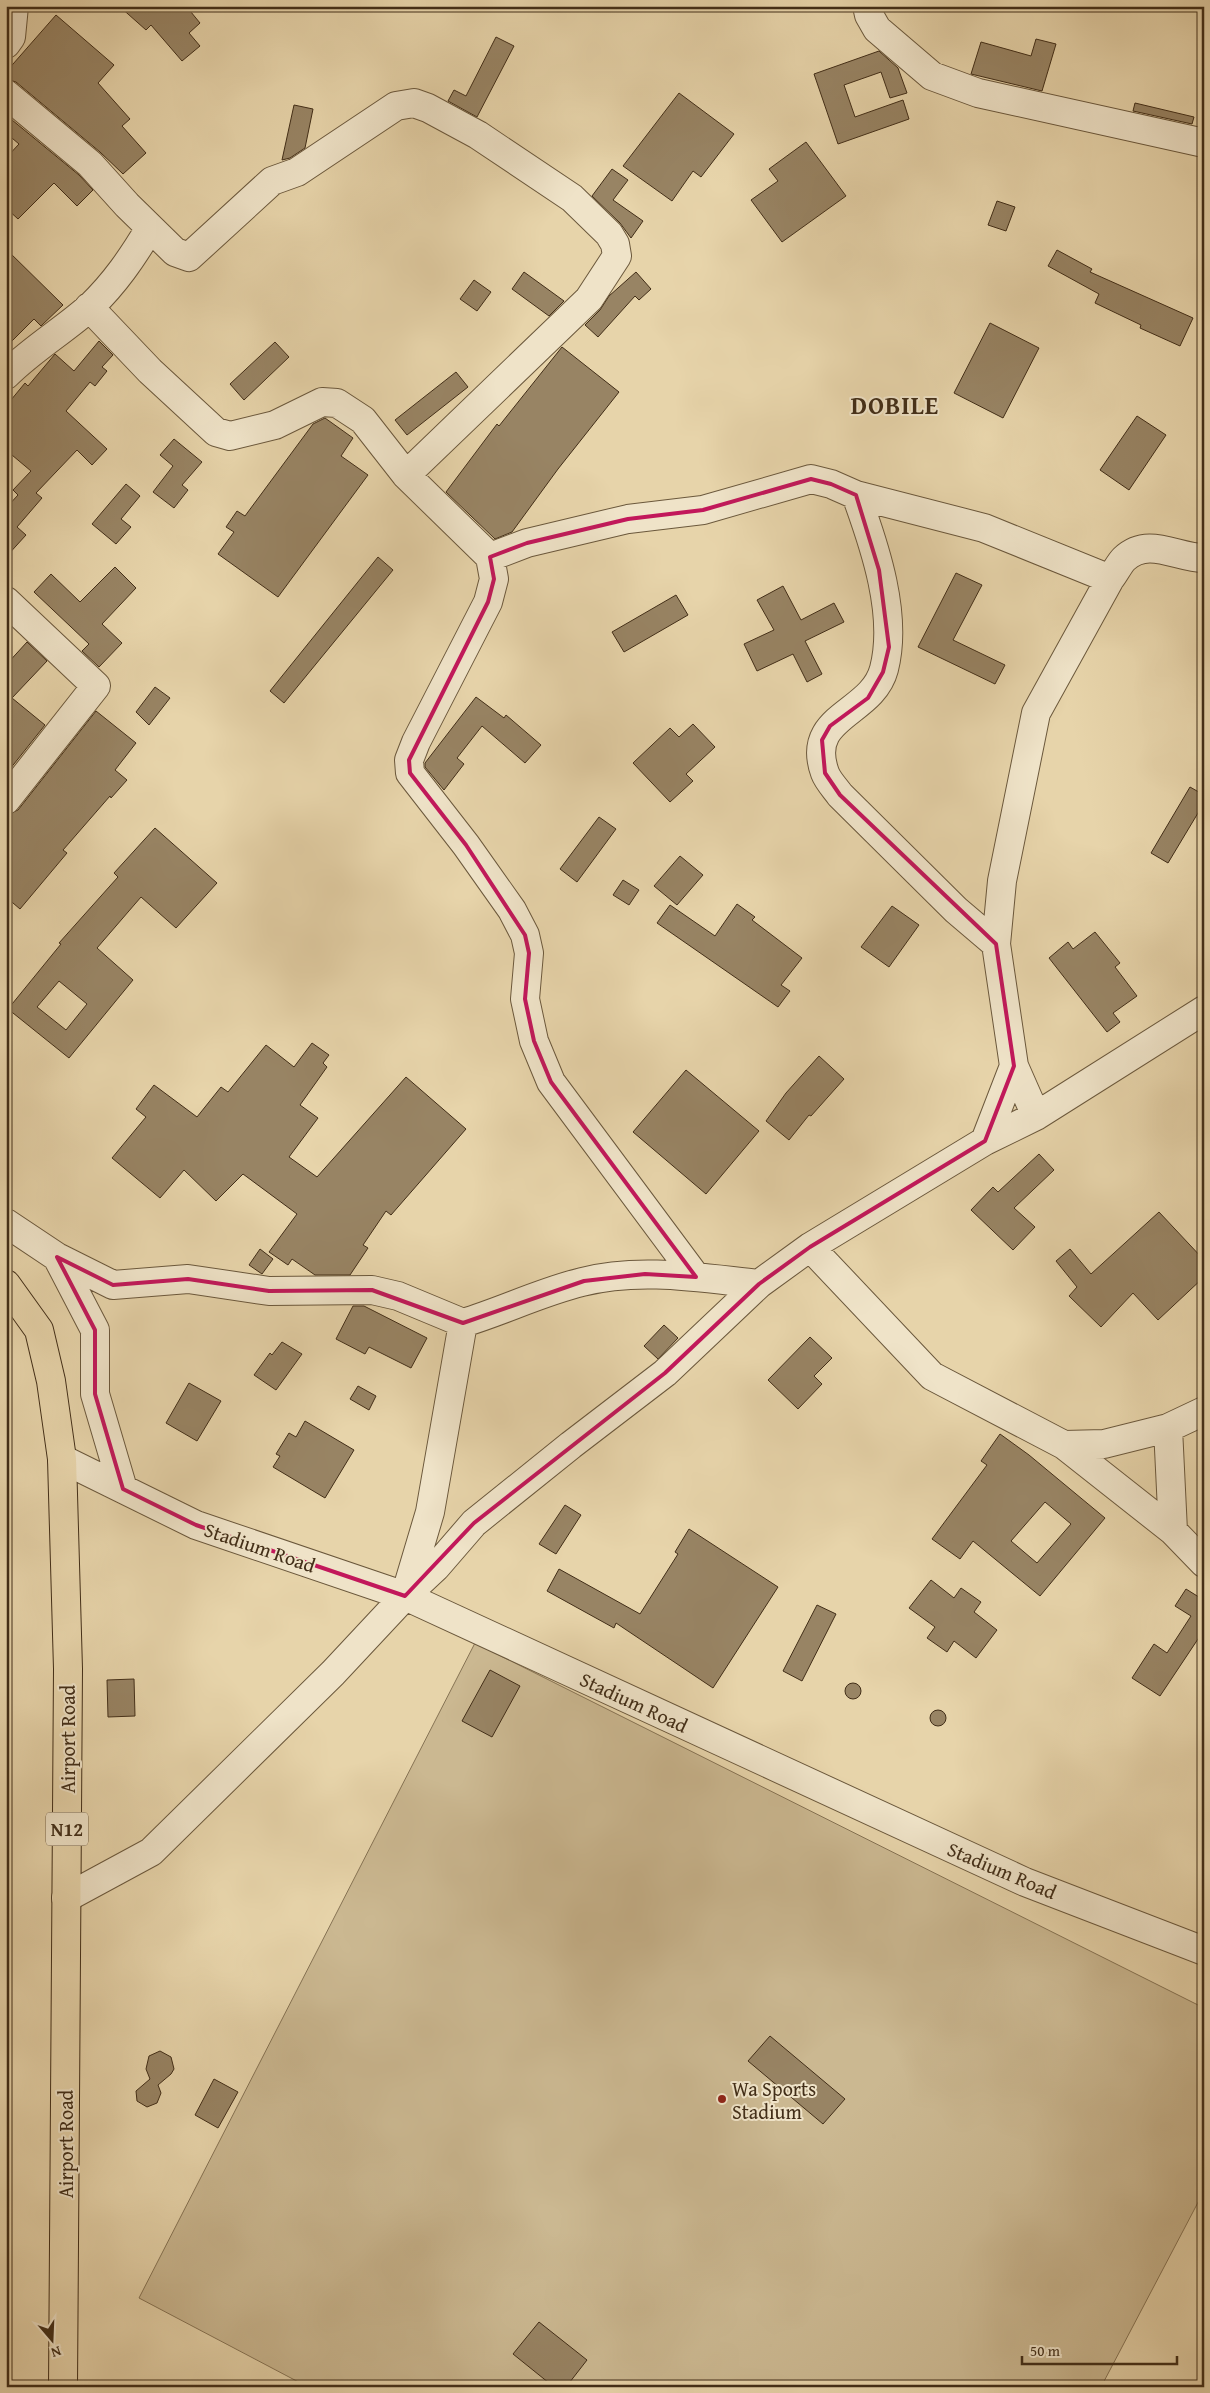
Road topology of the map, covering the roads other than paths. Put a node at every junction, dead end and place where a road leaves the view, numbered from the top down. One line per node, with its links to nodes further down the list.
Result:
1 (14, 6): 3 (street)
2 (868, 6): 5 (street)
3 (6, 44)
4 (6, 94): 6 (street)
5 (1204, 143)
6 (150, 228): 7 (street); 9 (street)
7 (89, 307): 8 (street); 9 (street)
8 (6, 374)
9 (406, 475): 11 (street)
10 (856, 495): 11 (street); 13 (street); 16 (street)
11 (490, 557): 24 (street)
12 (1204, 558): 13 (street)
13 (1110, 579): 16 (street)
14 (6, 601): 15 (street)
15 (6, 800)
16 (996, 944): 18 (street)
17 (1204, 1010): 19 (street)
18 (1014, 1066): 19 (street); 20 (street)
19 (1036, 1116): 20 (street)
20 (985, 1141): 22 (street)
21 (6, 1223): 23 (street)
22 (810, 1247): 26 (street); 30 (street)
23 (57, 1257): 27 (street); 32 (street)
24 (696, 1278): 26 (street); 27 (street)
25 (6, 1284): 31 (highway, Airport Road / N12)
26 (759, 1284): 35 (street)
27 (463, 1323): 35 (street)
28 (1204, 1411): 29 (street)
29 (1168, 1428): 30 (street); 33 (street)
30 (1064, 1445): 33 (street)
31 (62, 1459): 32 (street, Stadium Road); 36 (highway, Airport Road / N12)
32 (123, 1489): 35 (street, Stadium Road)
33 (1173, 1531): 34 (street)
34 (1204, 1563)
35 (405, 1596): 36 (street); 37 (street, Stadium Road)
36 (66, 1898): 38 (highway, Airport Road / N12)
37 (1204, 1951)
38 (64, 2387)

